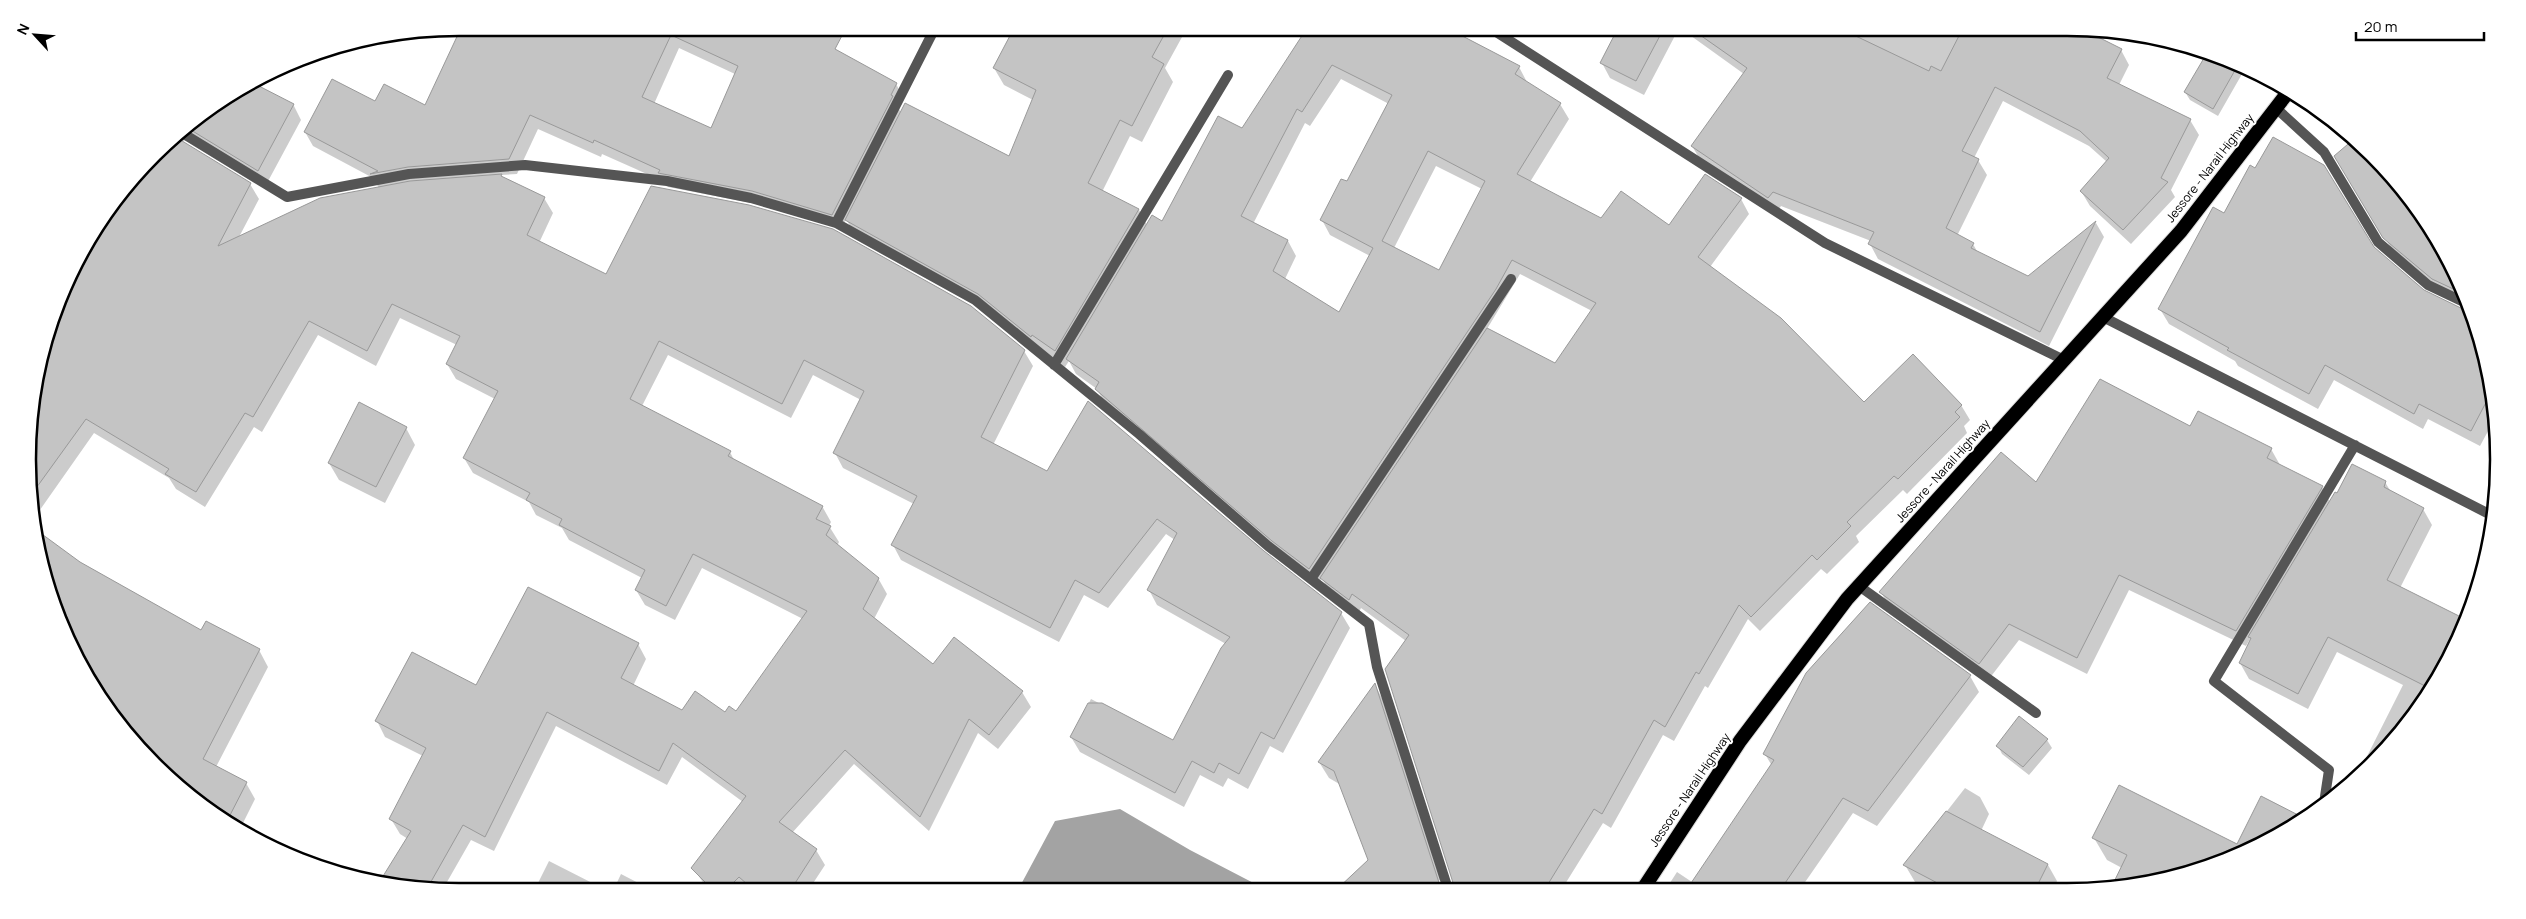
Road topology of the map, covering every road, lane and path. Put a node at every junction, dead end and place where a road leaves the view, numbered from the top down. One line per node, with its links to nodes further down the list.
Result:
1 (931, 36): 7 (street)
2 (1502, 36): 11 (street)
3 (1228, 75): 12 (street)
4 (2284, 97): 5 (highway, Jessore - Narail Highway)
5 (2276, 108): 9 (street); 10 (highway, Jessore - Narail Highway)
6 (187, 136): 7 (street)
7 (836, 223): 12 (street)
8 (1511, 279): 15 (street)
9 (2459, 300)
10 (2103, 317): 11 (highway, Jessore - Narail Highway); 13 (street)
11 (2064, 360): 16 (highway, Jessore - Narail Highway)
12 (1054, 365): 15 (street)
13 (2355, 445): 14 (street); 18 (street)
14 (2486, 513)
15 (1311, 579): 19 (street)
16 (1859, 586): 17 (street); 20 (highway, Jessore - Narail Highway)
17 (2036, 713)
18 (2325, 794)
19 (1446, 883)
20 (1647, 883)

